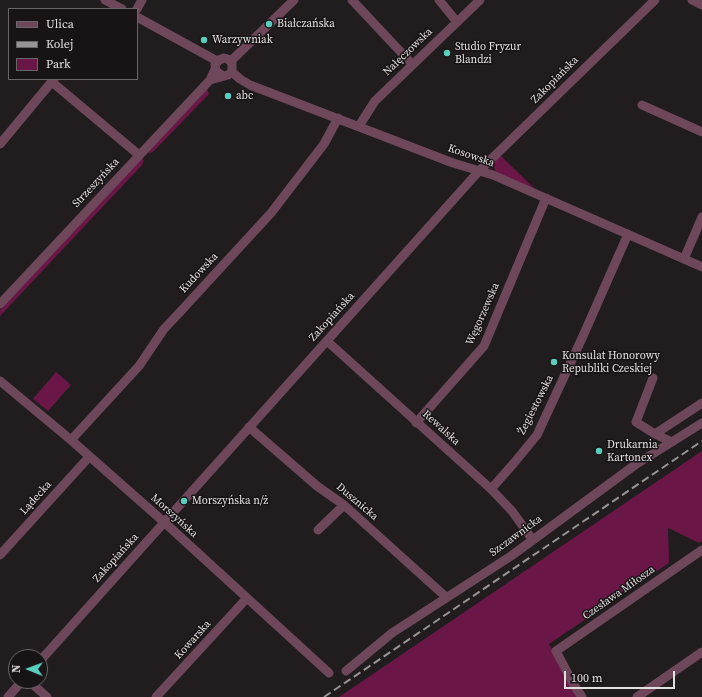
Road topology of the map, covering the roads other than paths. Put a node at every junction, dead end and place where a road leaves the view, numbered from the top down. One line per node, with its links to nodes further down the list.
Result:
1 (294, 0): 12 (street)
2 (352, 0): 13 (street)
3 (438, 0): 11 (street)
4 (480, 0): 11 (street, Nałęczowska)
5 (655, 0): 24 (street, Zakopiańska)
6 (692, 0): 8 (street)
7 (105, 3): 9 (street)
8 (702, 5)
9 (119, 8)
10 (138, 18): 14 (street)
11 (457, 22): 13 (street, Nałęczowska)
12 (231, 61): 14 (street); 15 (street)
13 (412, 64): 20 (street, Nałęczowska)
14 (216, 65): 15 (street); 17 (street, Strzeszyńska)
15 (227, 74): 17 (street, Strzeszyńska); 19 (street, Kosowska)
16 (53, 80): 22 (street); 23 (street)
17 (210, 80): 23 (street, Strzeszyńska)
18 (642, 105): 21 (street)
19 (338, 118): 20 (street, Kosowska); 39 (street, Kudowska)
20 (359, 126): 24 (street, Kosowska)
21 (702, 132)
22 (0, 144)
23 (139, 155): 30 (street, Strzeszyńska)
24 (479, 172): 25 (street, Kosowska); 31 (street, Zakopiańska)
25 (546, 198): 27 (street, Kosowska); 35 (street, Węgorzewska)
26 (702, 217): 28 (street)
27 (628, 234): 28 (street, Kosowska); 42 (street, Żegiestowska)
28 (684, 259): 29 (street, Kosowska)
29 (702, 267)
30 (0, 304)
31 (327, 340): 35 (street, Rewalska); 37 (street, Zakopiańska)
32 (654, 378): 38 (street)
33 (0, 382): 39 (street, Morszyńska)
34 (702, 403): 38 (street)
35 (416, 423): 42 (street, Rewalska)
36 (702, 423): 40 (street, Szczawnicka)
37 (249, 427): 43 (street, Dusznicka); 44 (street, Zakopiańska)
38 (655, 434): 40 (street)
39 (71, 440): 41 (street, Morszyńska)
40 (672, 442): 46 (street, Szczawnicka)
41 (89, 457): 44 (street, Morszyńska); 48 (street, Lądecka)
42 (490, 489): 46 (street, Rewalska)
43 (344, 505): 45 (street); 50 (street, Dusznicka)
44 (164, 522): 51 (street, Morszyńska); 52 (street, Zakopiańska)
45 (318, 530)
46 (532, 539): 50 (street, Szczawnicka)
47 (699, 552): 49 (street, Czesława Miłosza); 61 (street, Czesława Miłosza)
48 (0, 555)
49 (702, 562)
50 (446, 597): 54 (street, Szczawnicka)
51 (247, 598): 55 (street, Morszyńska); 60 (street, Kowarska)
52 (48, 652)
53 (702, 652): 62 (street)
54 (346, 671)
55 (329, 673)
56 (15, 689): 58 (street)
57 (38, 689): 59 (street)
58 (8, 697)
59 (47, 697)
60 (156, 697)
61 (582, 697)
62 (637, 697)

